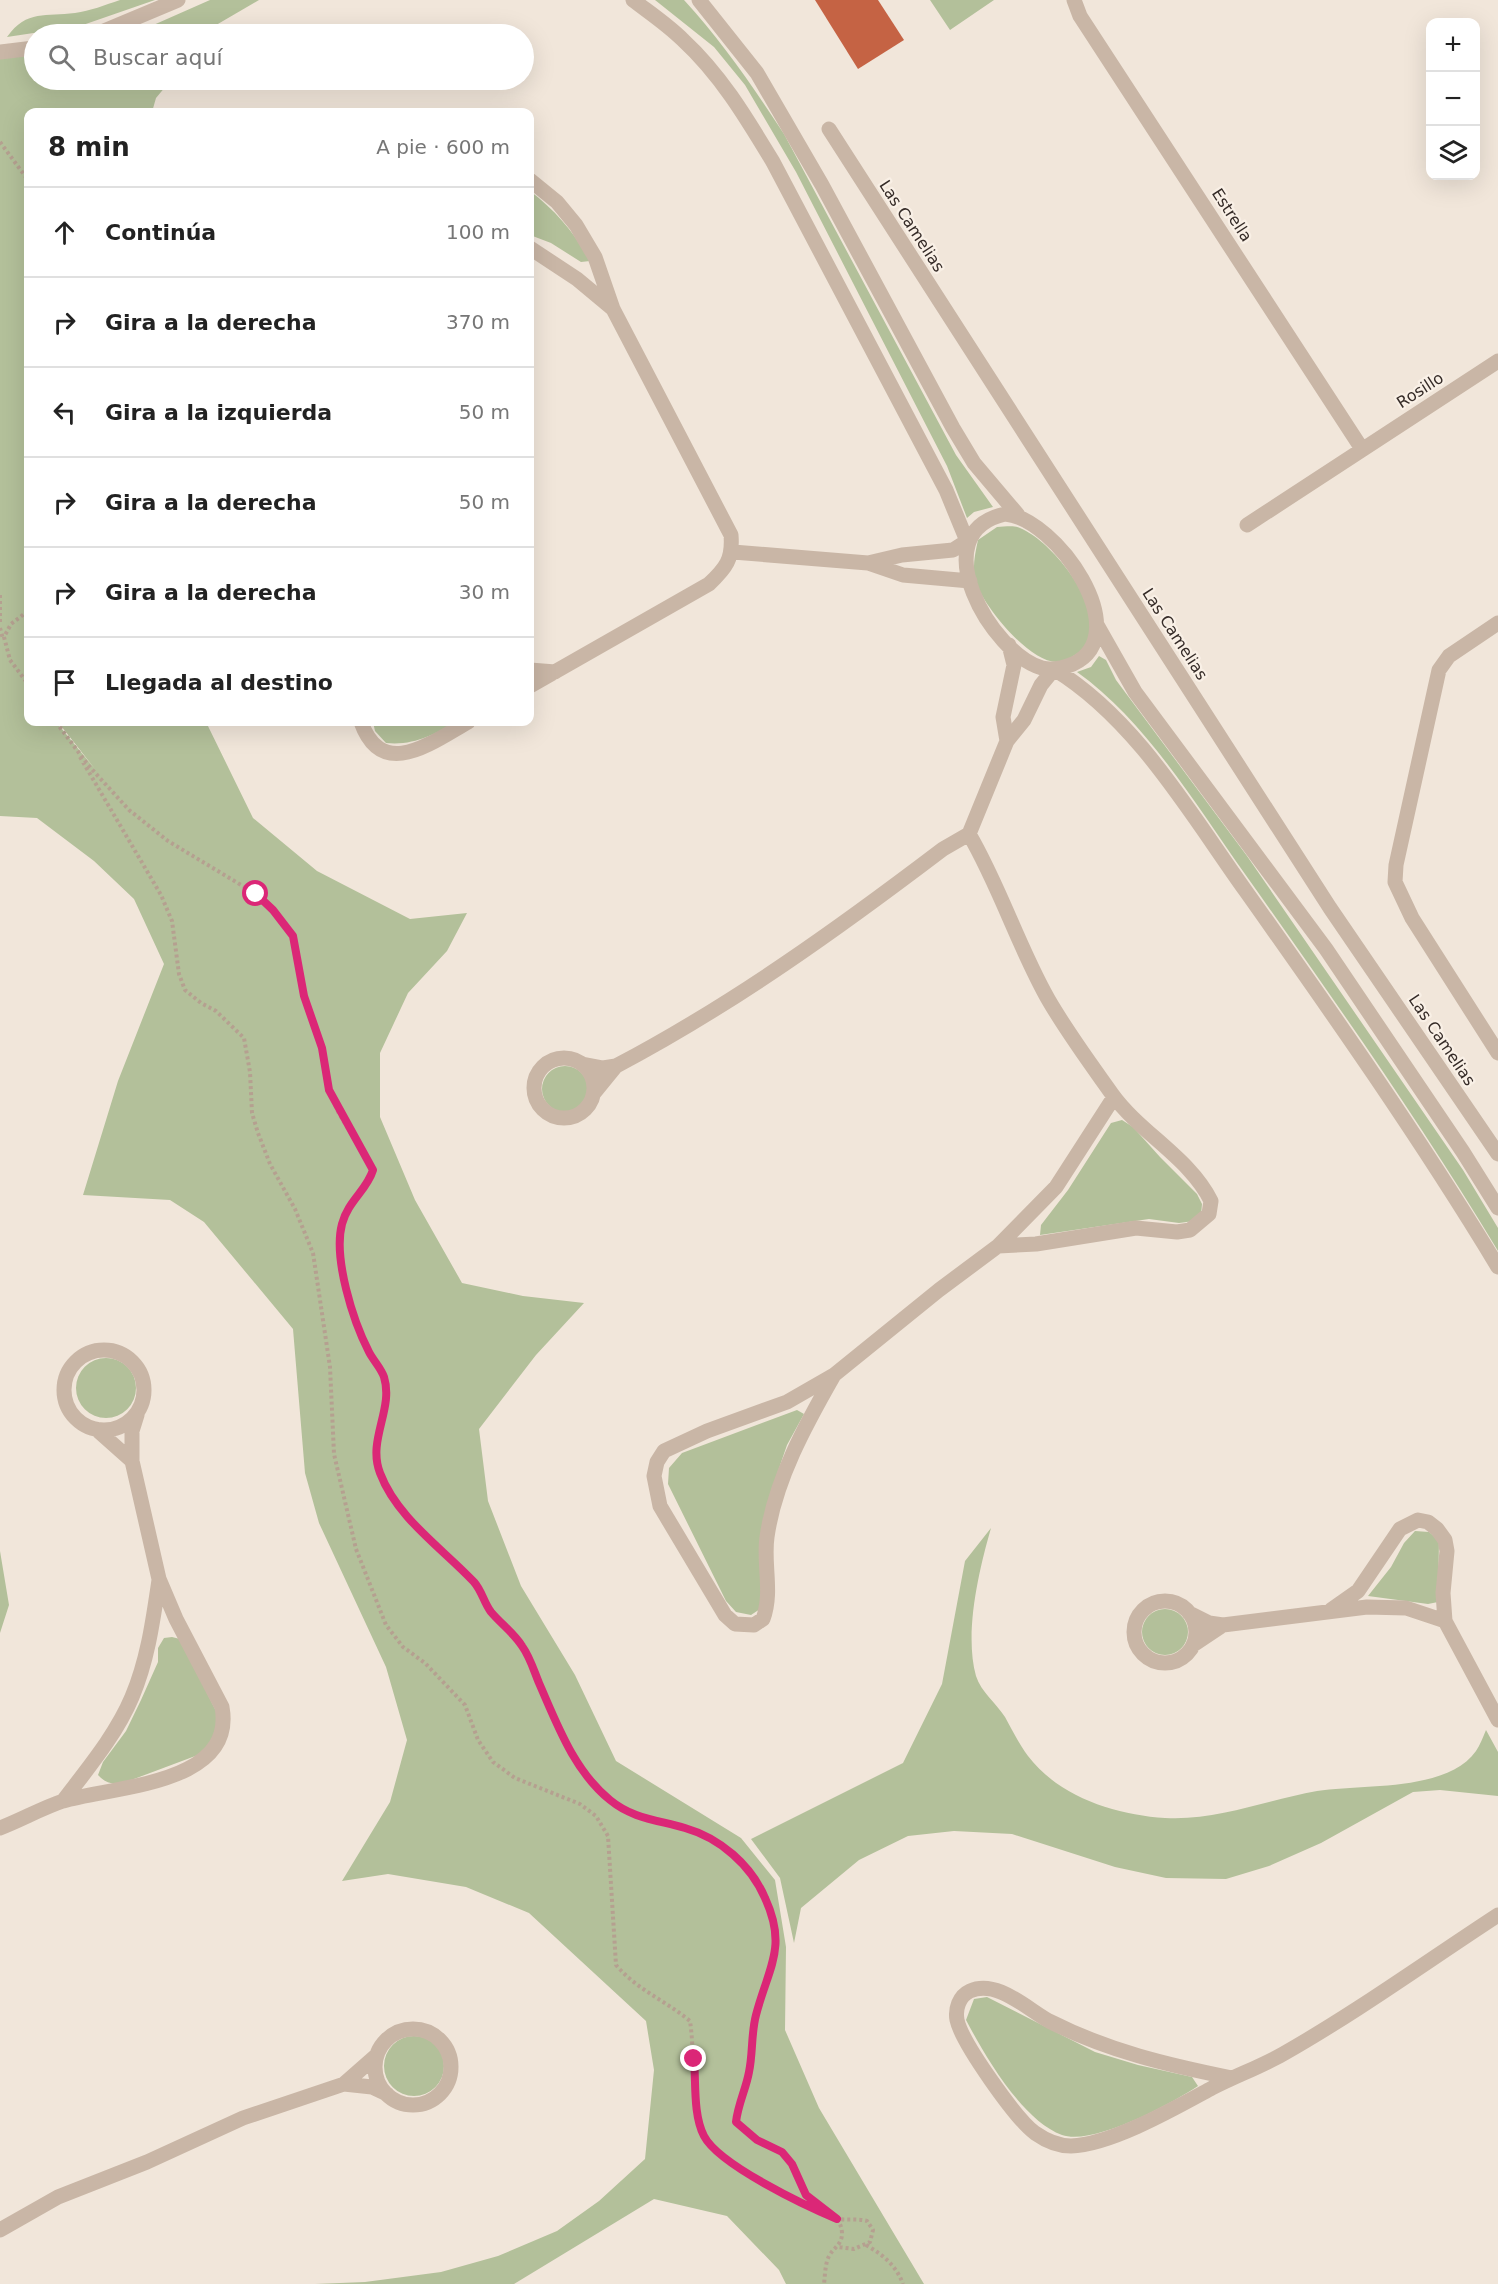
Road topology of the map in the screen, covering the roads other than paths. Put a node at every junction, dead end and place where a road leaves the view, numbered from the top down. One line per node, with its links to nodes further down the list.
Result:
1 (178, 0): 5 (street)
2 (633, 0): 16 (street)
3 (699, 0): 14 (street)
4 (1074, 0): 13 (street, Estrella)
5 (121, 24)
6 (24, 49): 7 (street)
7 (0, 52)
8 (829, 129): 36 (street, Las Camelias)
9 (534, 183): 11 (street)
10 (534, 251): 11 (street)
11 (613, 309): 17 (street)
12 (1498, 361): 13 (street, Rosillo)
13 (1362, 449): 15 (street, Rosillo)
14 (1018, 515): 16 (street); 21 (street)
15 (1247, 525)
16 (968, 541): 18 (street); 19 (street)
17 (733, 552): 18 (street); 25 (street)
18 (868, 563): 19 (street)
19 (970, 581): 22 (street)
20 (1498, 624): 31 (street)
21 (1097, 625): 23 (street); 37 (street)
22 (1009, 645): 23 (street); 29 (street)
23 (1054, 669): 29 (street); 39 (street)
24 (534, 670): 25 (street)
25 (555, 672): 26 (street)
26 (534, 684)
27 (363, 726): 28 (street)
28 (461, 726)
29 (1007, 741): 30 (street)
30 (969, 834): 33 (street); 35 (street)
31 (1498, 1053)
32 (582, 1064): 33 (street); 34 (street); 34 (street)
33 (616, 1066): 34 (street)
34 (594, 1093)
35 (1114, 1097): 38 (street); 38 (street)
36 (1498, 1154)
37 (1498, 1208)
38 (998, 1246): 40 (street)
39 (1498, 1267)
40 (834, 1375): 40 (street)
41 (136, 1415): 42 (street); 42 (street); 43 (street)
42 (96, 1430): 43 (street)
43 (132, 1461): 44 (street)
44 (159, 1579): 51 (street); 51 (street)
45 (1330, 1610): 47 (street); 47 (street); 48 (street)
46 (1189, 1613): 48 (street); 49 (street); 49 (street)
47 (1446, 1621): 50 (street)
48 (1223, 1625): 49 (street)
49 (1193, 1645)
50 (1498, 1720)
51 (63, 1801): 52 (street)
52 (0, 1828)
53 (1498, 1915): 55 (street)
54 (377, 2055): 56 (street); 57 (street); 57 (street)
55 (1232, 2078): 55 (street)
56 (344, 2084): 57 (street); 58 (street)
57 (387, 2094)
58 (0, 2230)

